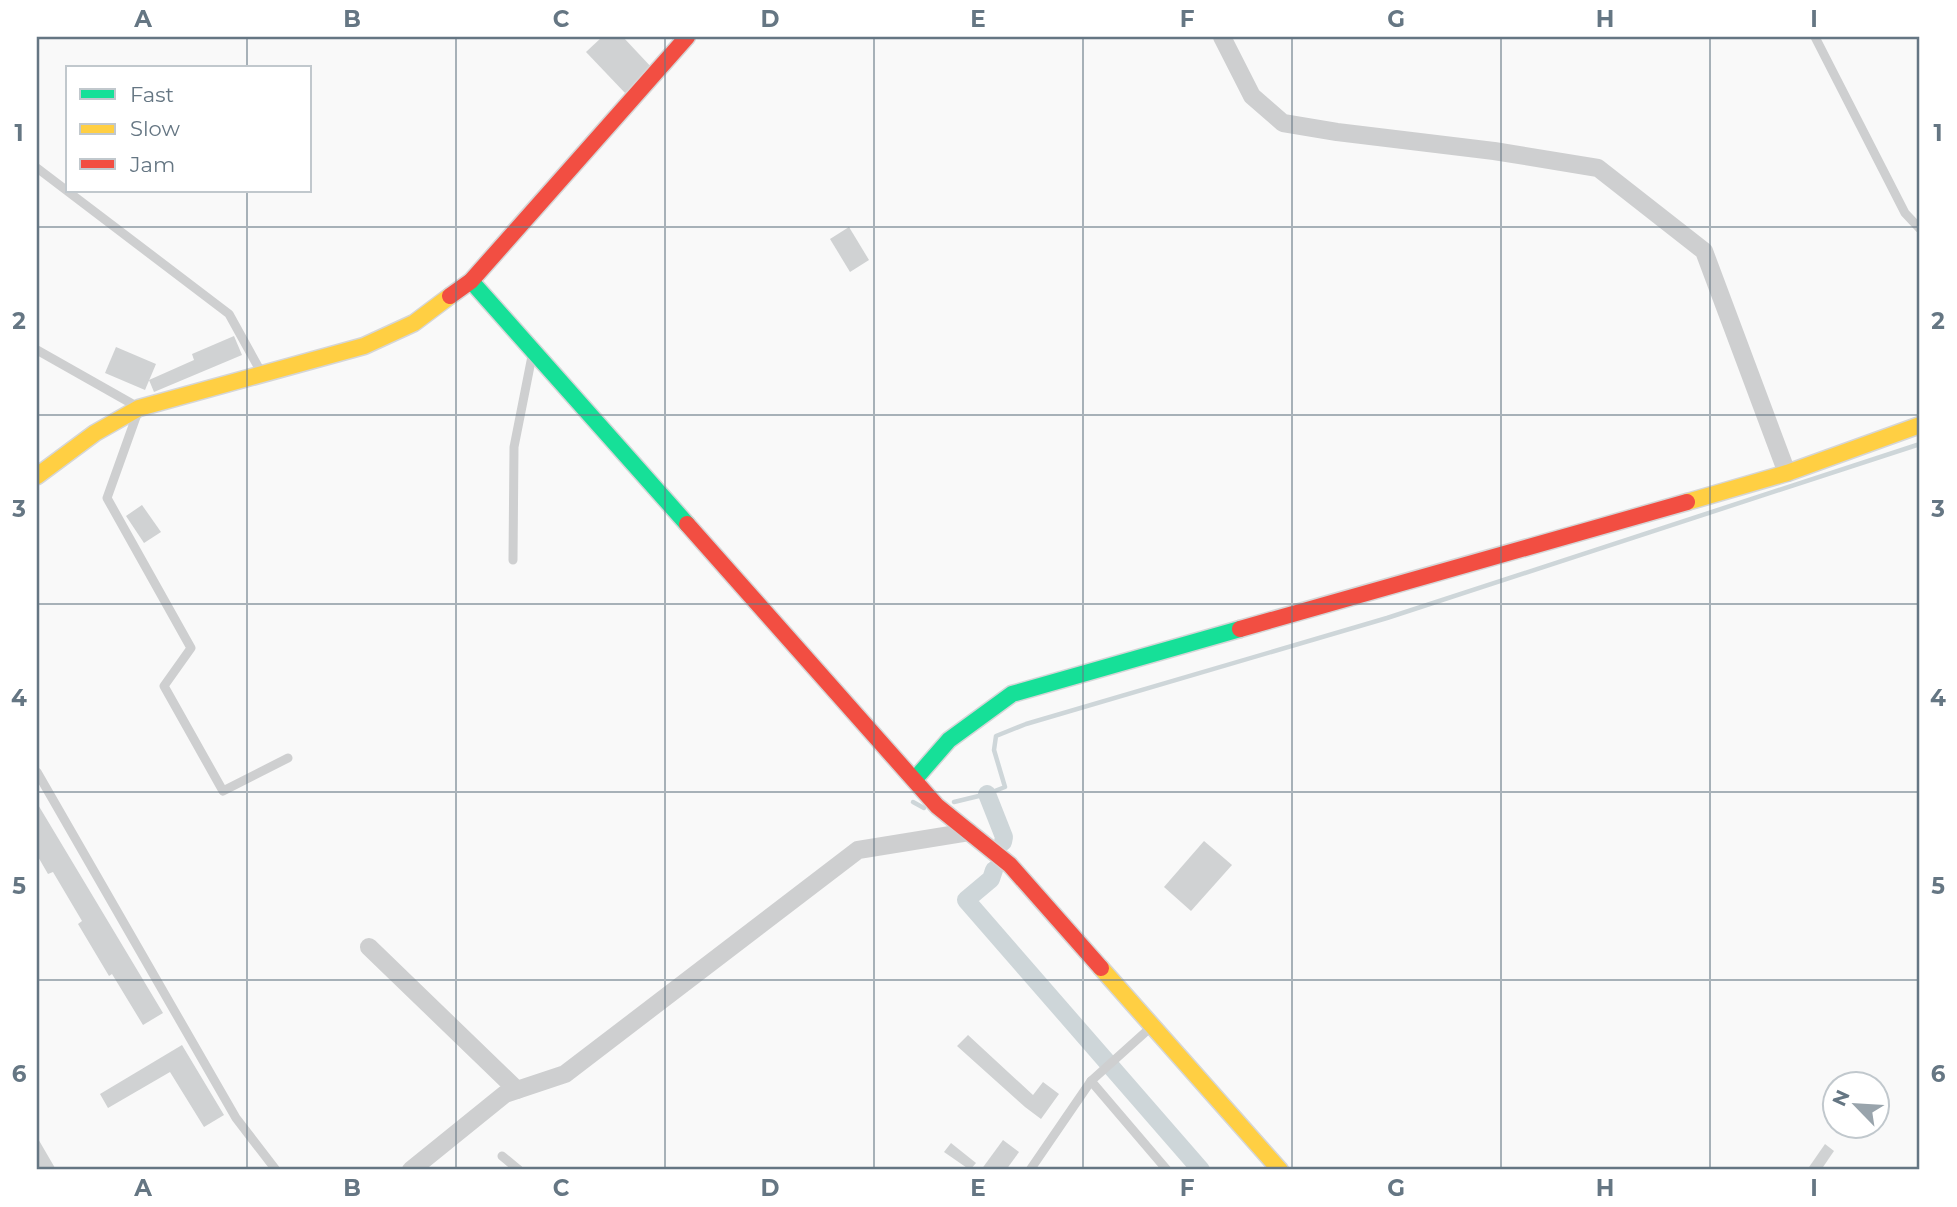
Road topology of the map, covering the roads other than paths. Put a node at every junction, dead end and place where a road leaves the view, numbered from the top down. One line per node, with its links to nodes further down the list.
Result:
1 (687, 37): 8 (street)
2 (1222, 37): 14 (street)
3 (1815, 37): 7 (lane)
4 (37, 168): 5 (lane)
5 (66, 190)
6 (69, 192): 11 (lane)
7 (1920, 229)
8 (471, 281): 10 (street); 11 (street)
9 (37, 350): 12 (lane)
10 (533, 351): 16 (lane); 19 (street)
11 (262, 374): 12 (street)
12 (139, 408): 15 (street); 17 (lane)
13 (1920, 425): 14 (street)
14 (1787, 473): 19 (street)
15 (37, 476)
16 (513, 560)
17 (288, 758)
18 (37, 772): 26 (lane)
19 (915, 779): 20 (street)
20 (970, 832): 22 (street); 24 (street)
21 (369, 947): 24 (street)
22 (1152, 1026): 23 (lane); 31 (street)
23 (1092, 1081): 29 (lane); 30 (lane)
24 (517, 1090): 27 (street)
25 (502, 1156): 28 (lane)
26 (276, 1170)
27 (411, 1170)
28 (519, 1170)
29 (1030, 1170)
30 (1167, 1170)
31 (1280, 1170)

